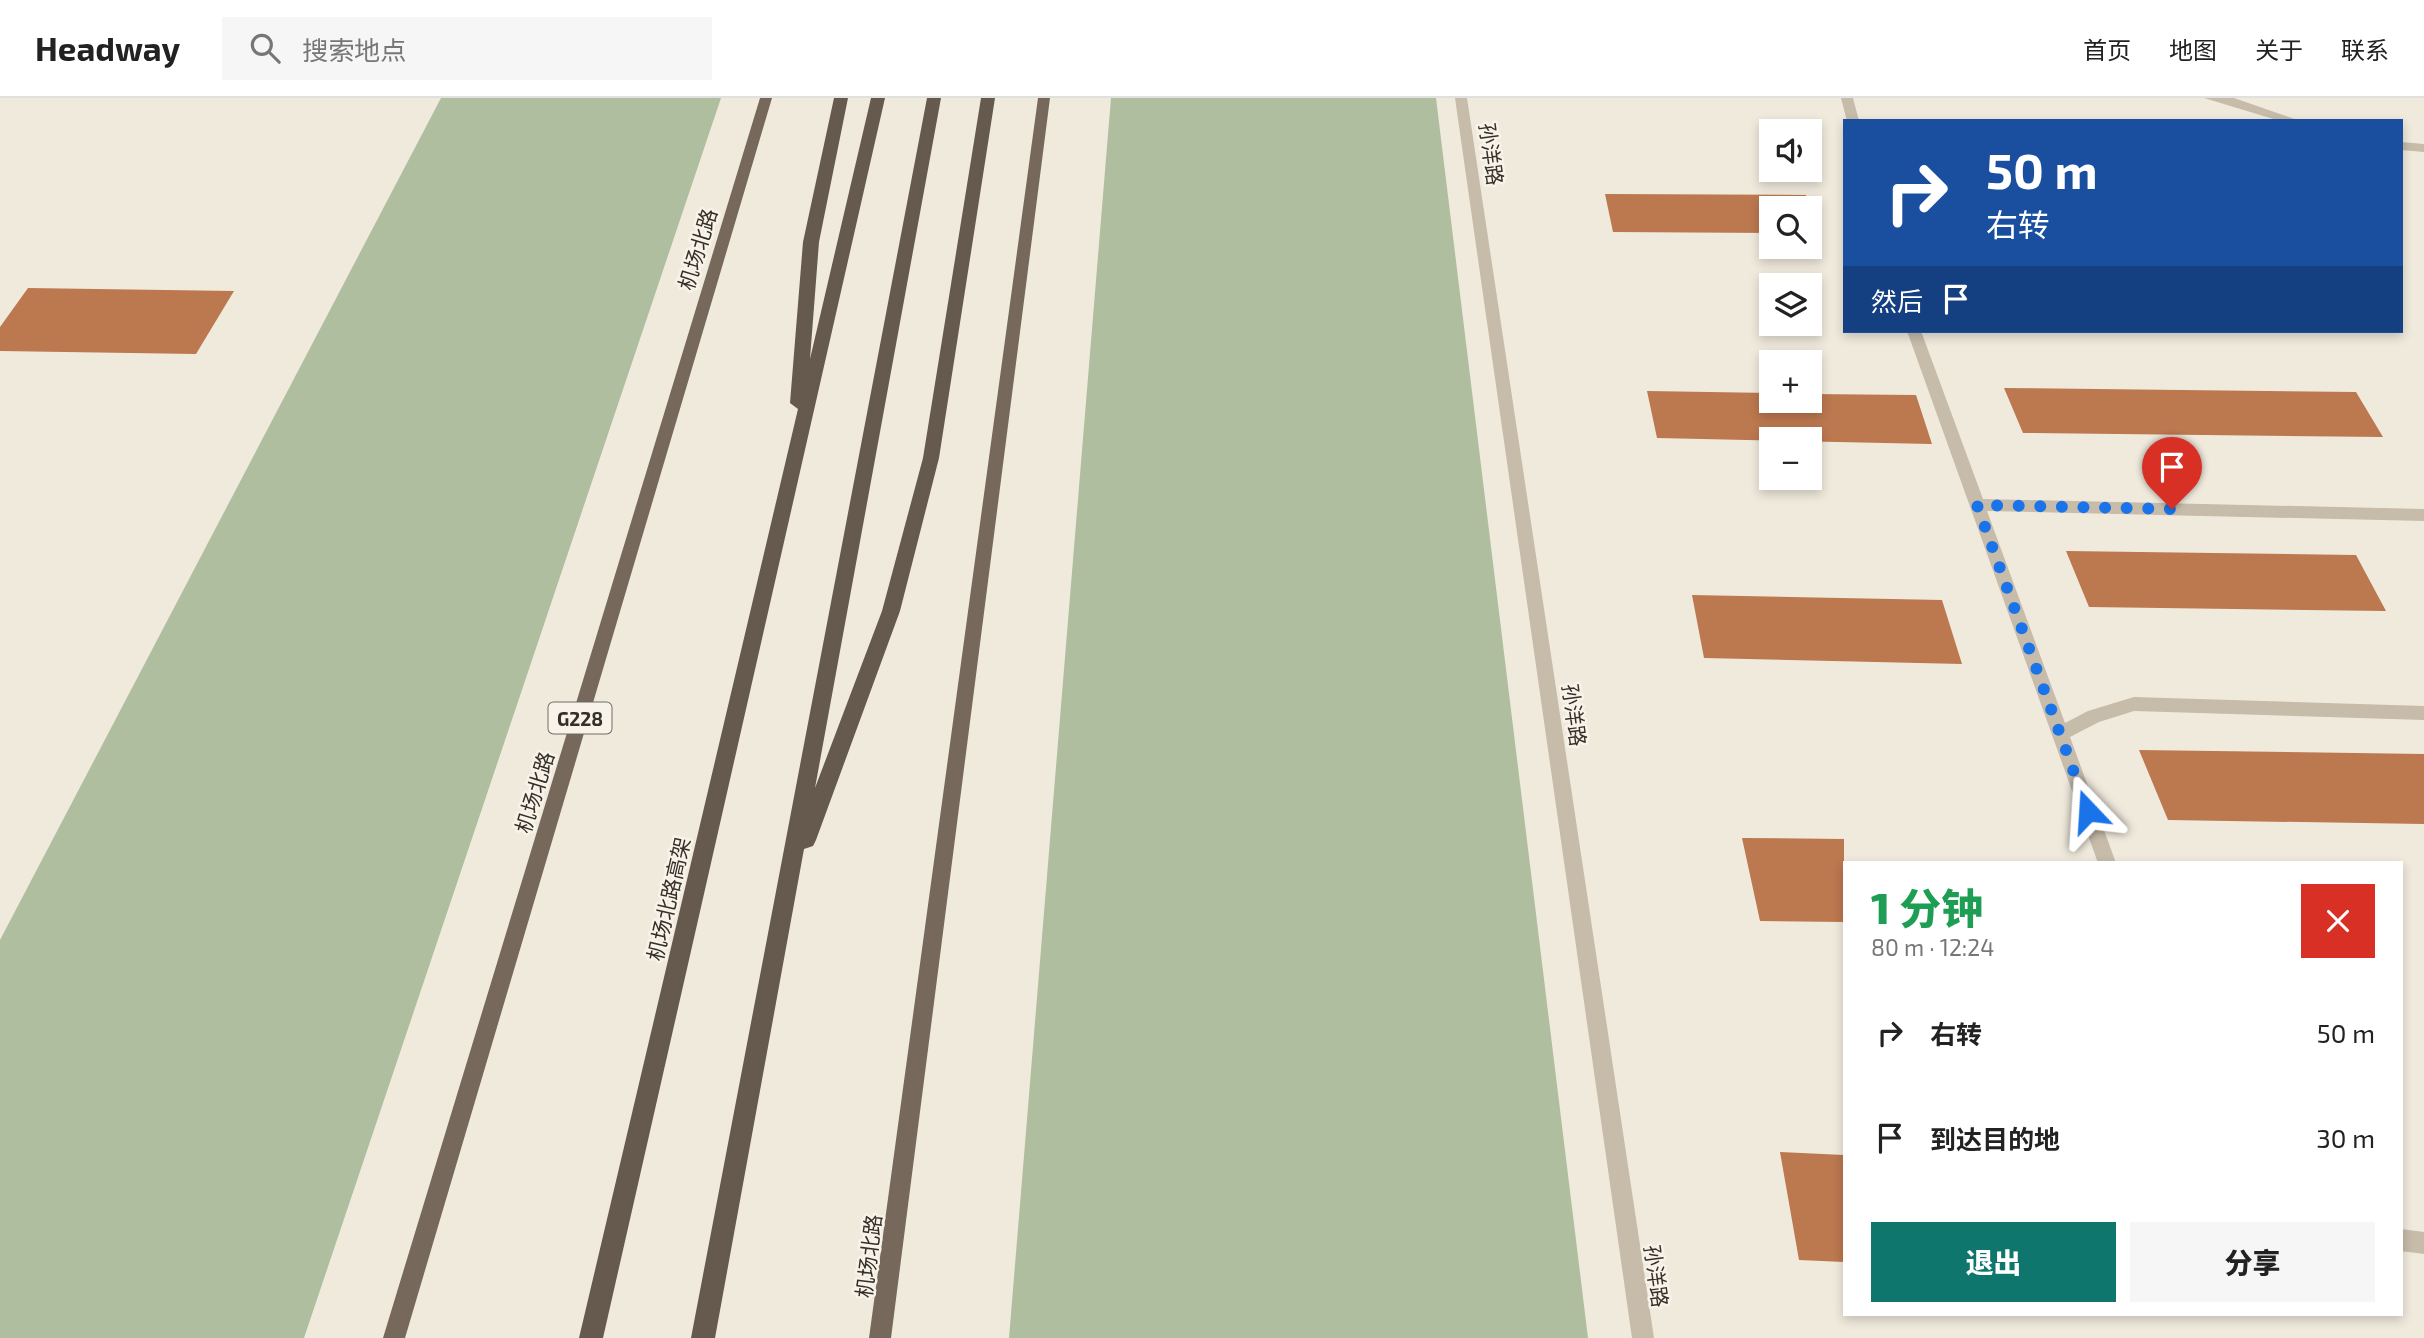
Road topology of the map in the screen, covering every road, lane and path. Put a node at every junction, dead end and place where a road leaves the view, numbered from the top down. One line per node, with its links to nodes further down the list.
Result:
1 (766, 98): 24 (main road, 机场北路 / G228)
2 (841, 98): 15 (highway, 机场北路高架)
3 (878, 98): 15 (highway)
4 (934, 98): 21 (highway)
5 (988, 98): 21 (highway)
6 (1044, 98): 27 (main road, 机场北路)
7 (1461, 98): 28 (street, 孙洋路)
8 (1847, 98): 10 (street)
9 (2210, 98): 11 (street)
10 (1852, 119)
11 (2288, 119)
12 (2403, 146): 13 (street)
13 (2424, 148)
14 (1915, 333): 16 (street)
15 (792, 470): 25 (highway, 机场北路高架)
16 (1977, 505): 17 (street); 19 (street)
17 (2424, 515)
18 (2424, 712): 19 (street)
19 (2060, 734): 20 (street)
20 (2105, 861)
21 (787, 890): 26 (highway)
22 (2403, 1240): 23 (street)
23 (2424, 1243)
24 (394, 1338)
25 (591, 1338)
26 (703, 1338)
27 (880, 1338)
28 (1643, 1338)

